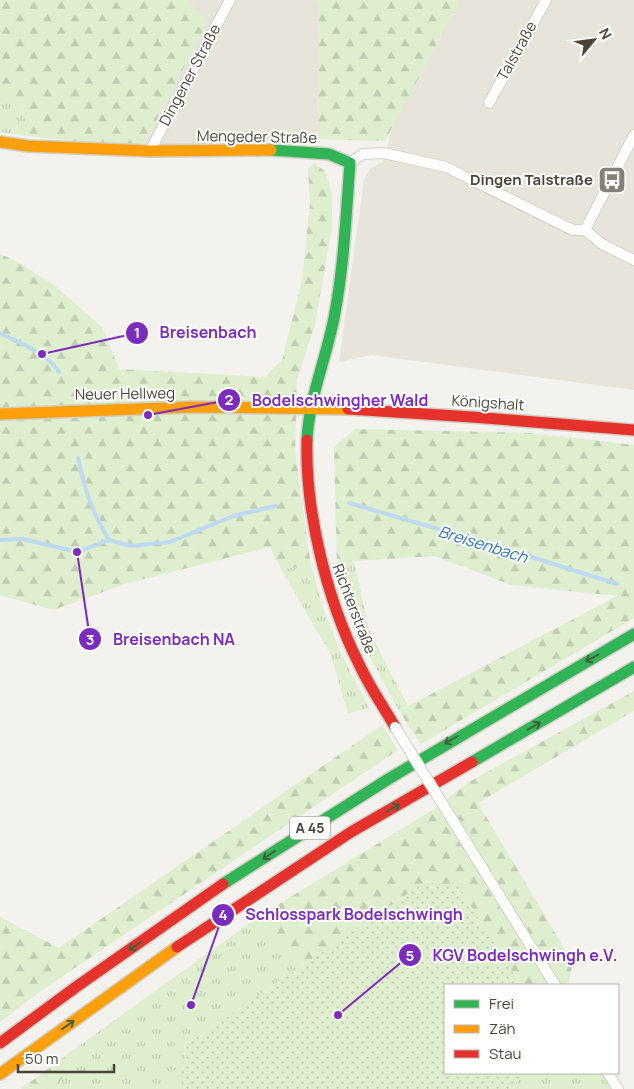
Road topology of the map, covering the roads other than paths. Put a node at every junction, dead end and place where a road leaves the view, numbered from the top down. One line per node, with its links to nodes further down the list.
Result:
1 (230, 0): 6 (street, Dingener Straße)
2 (546, 0): 3 (street, Talstraße)
3 (489, 103)
4 (634, 134): 8 (street)
5 (0, 142): 6 (main road, Mengeder Straße)
6 (150, 151): 7 (main road, Mengeder Straße)
7 (350, 163): 8 (street); 10 (main road, Richterstraße)
8 (585, 230): 9 (street)
9 (634, 260)
10 (310, 408): 11 (main road, Neuer Hellweg); 12 (main road, Königshalt); 15 (main road, Richterstraße)
11 (0, 414)
12 (634, 430)
13 (634, 634): 17 (main road, A 45, one-way to 17)
14 (634, 667): 18 (main road, A 45, one-way to 14)
15 (395, 727): 16 (street, Richterstraße, bridge)
16 (554, 984)
17 (0, 1042)
18 (0, 1074)
19 (609, 1074): 20 (street)
20 (618, 1089)

